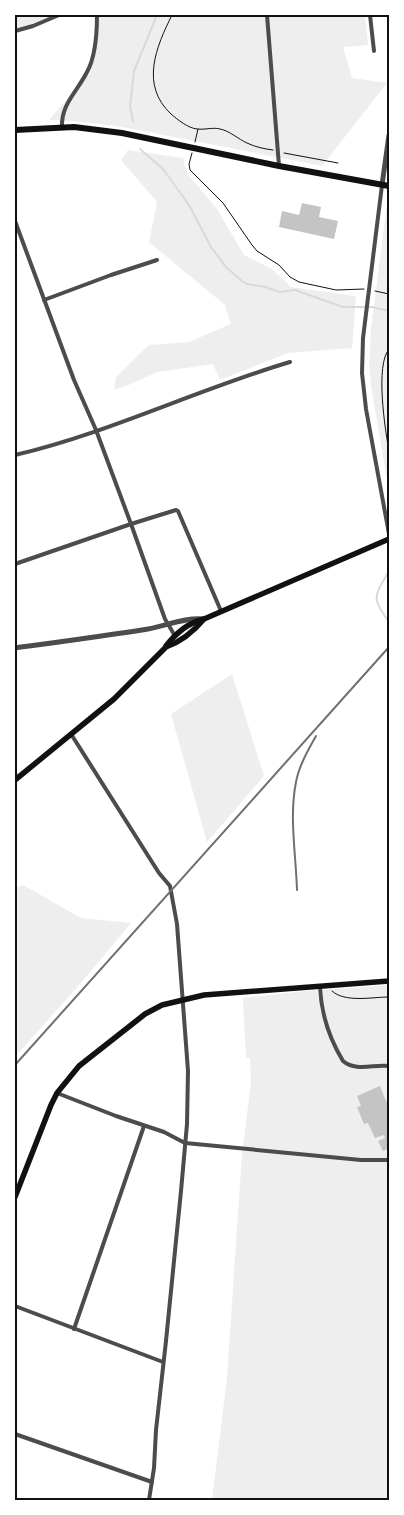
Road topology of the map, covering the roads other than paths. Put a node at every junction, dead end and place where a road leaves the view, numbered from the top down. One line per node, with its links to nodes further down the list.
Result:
1 (59, 15): 5 (street)
2 (97, 15): 7 (street)
3 (268, 15): 10 (street)
4 (370, 15): 6 (street)
5 (15, 31)
6 (374, 51)
7 (62, 127): 8 (main road); 10 (main road)
8 (15, 130)
9 (389, 135): 11 (street)
10 (279, 166): 11 (main road)
11 (382, 185): 12 (main road); 20 (street)
12 (389, 186)
13 (15, 221): 15 (street)
14 (157, 260): 15 (street)
15 (44, 300): 17 (street)
16 (290, 362): 17 (street)
17 (96, 430): 18 (street); 19 (street)
18 (15, 455)
19 (131, 524): 22 (street); 23 (street); 25 (street)
20 (389, 534)
21 (389, 539): 23 (main road)
22 (15, 564)
23 (221, 611): 24 (main road)
24 (204, 619): 25 (street); 26 (main road)
25 (168, 625): 26 (street); 27 (street)
26 (176, 638): 28 (main road)
27 (15, 648)
28 (71, 734): 29 (main road); 32 (street)
29 (15, 780)
30 (389, 980): 31 (main road)
31 (320, 986): 32 (main road); 33 (street)
32 (184, 998): 34 (main road); 36 (street)
33 (389, 1066)
34 (57, 1093): 35 (street); 38 (main road)
35 (144, 1126): 36 (street); 40 (street)
36 (185, 1143): 37 (street); 41 (street)
37 (389, 1160)
38 (15, 1197)
39 (15, 1306): 40 (street)
40 (74, 1329): 41 (street)
41 (163, 1362): 43 (street)
42 (15, 1434): 43 (street)
43 (152, 1482): 44 (street)
44 (149, 1500)

